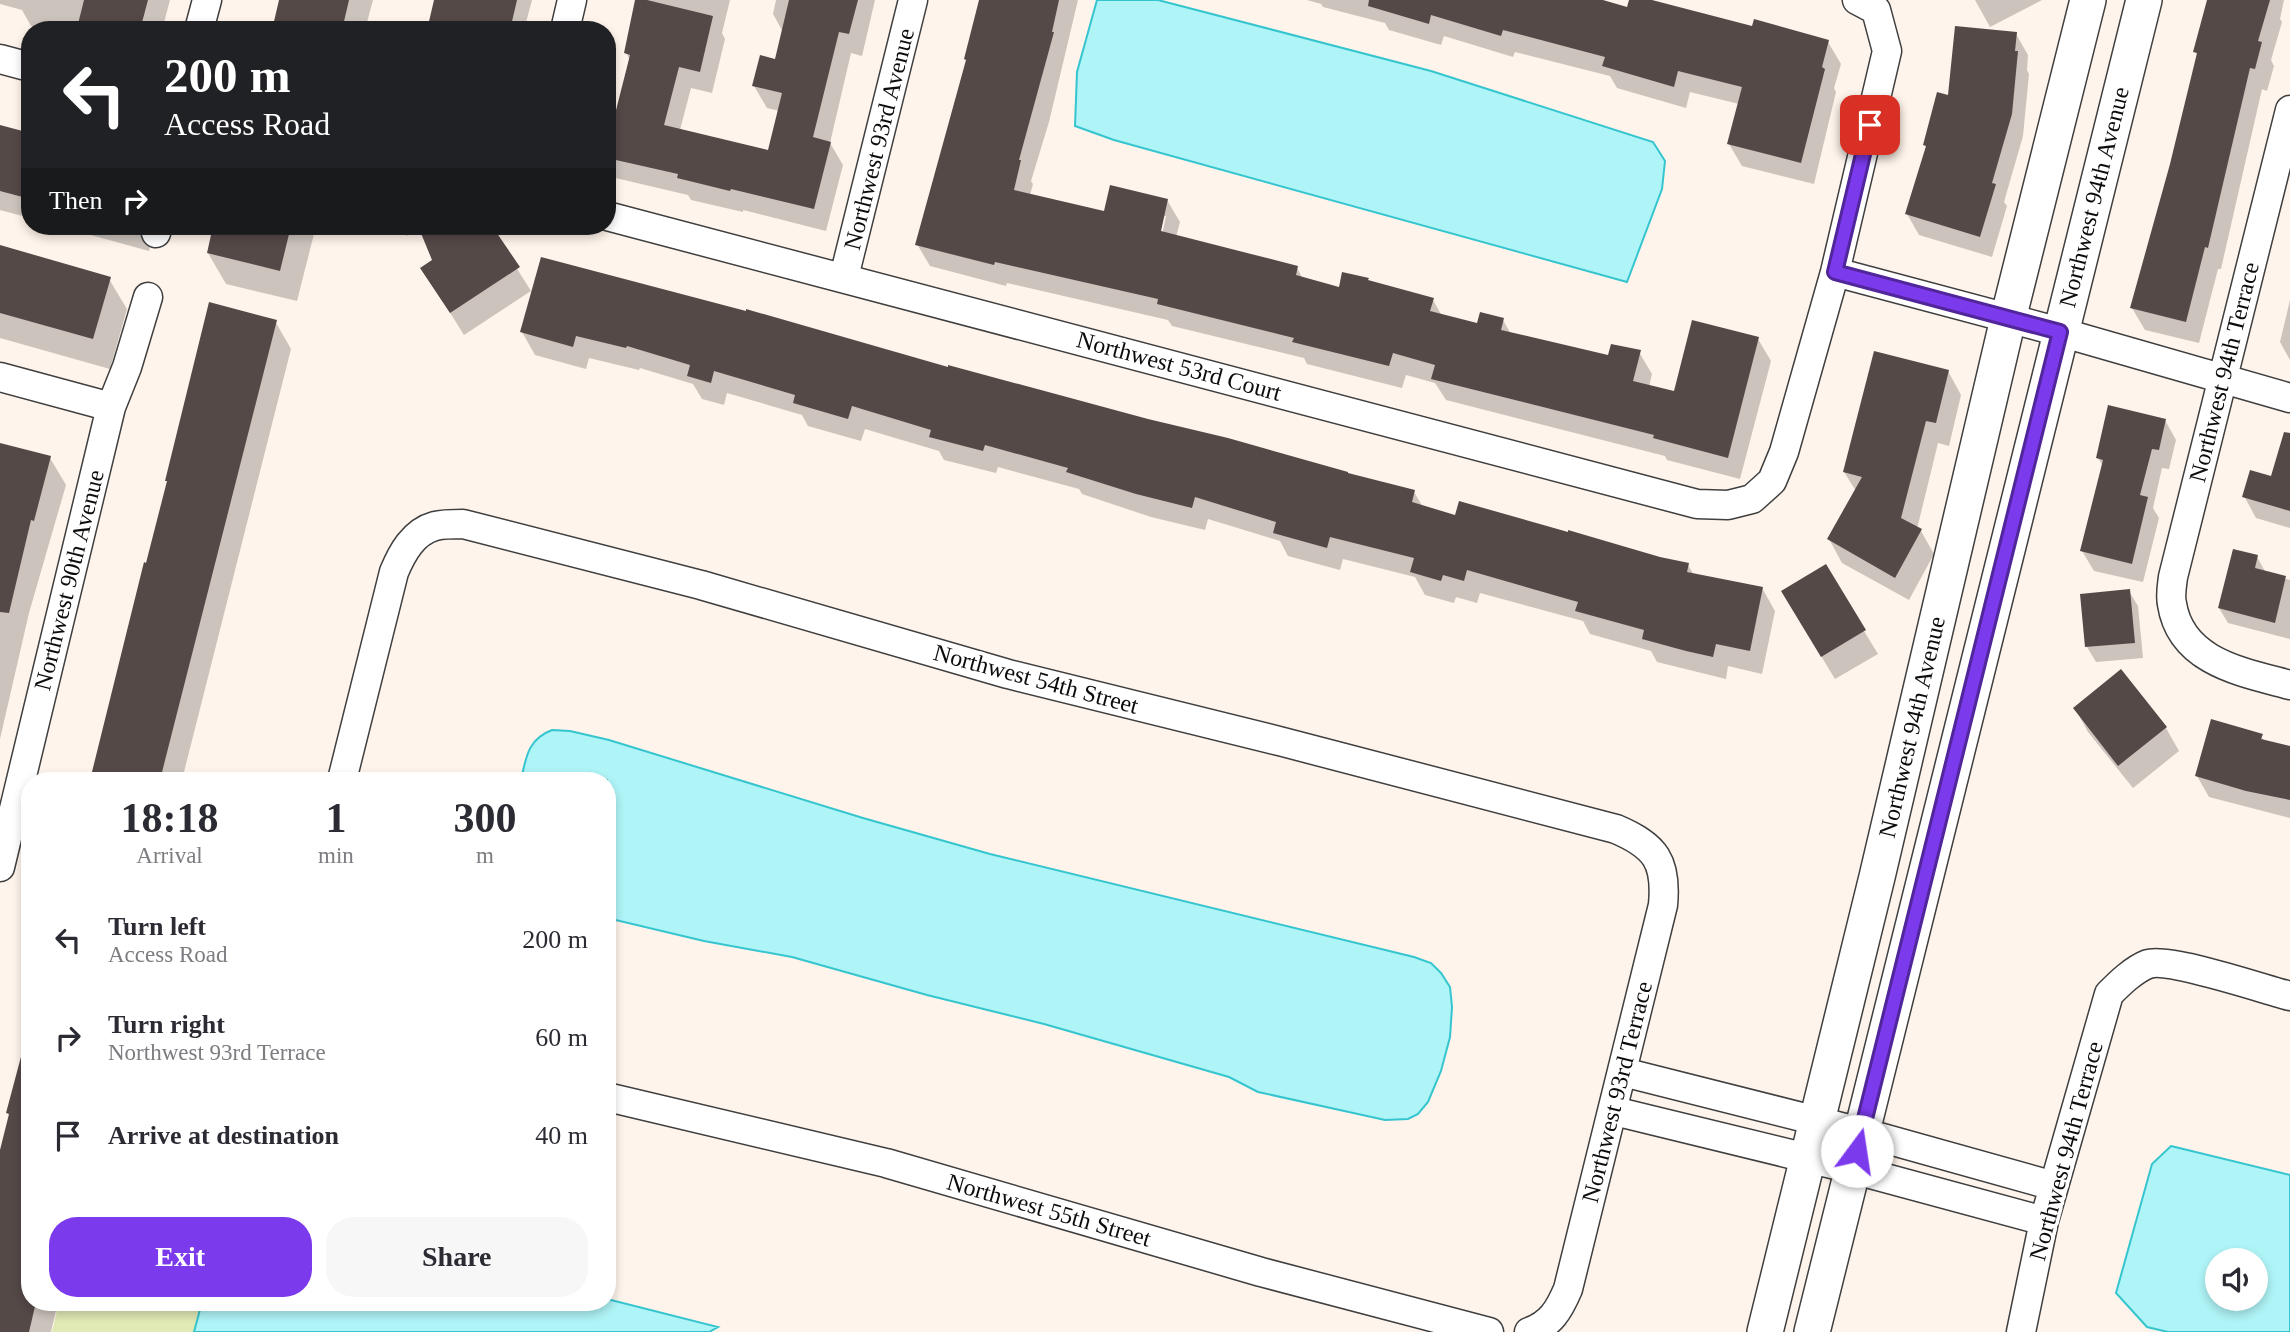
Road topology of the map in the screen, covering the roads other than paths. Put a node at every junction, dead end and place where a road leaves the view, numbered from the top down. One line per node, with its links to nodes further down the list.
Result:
1 (207, 0): 7 (street)
2 (572, 0): 8 (street)
3 (913, 0): 14 (street, Northwest 93rd Avenue)
4 (2088, 0): 16 (street, Northwest 94th Avenue)
5 (2144, 0): 17 (street, Northwest 94th Avenue)
6 (1867, 5): 13 (street)
7 (201, 21)
8 (567, 21)
9 (0, 59): 10 (street)
10 (21, 65)
11 (2290, 110): 19 (street, Northwest 94th Terrace)
12 (616, 218): 14 (street, Northwest 53rd Court)
13 (1835, 272): 14 (street, Northwest 53rd Court); 16 (street)
14 (844, 277)
15 (148, 297): 21 (street, Northwest 90th Avenue)
16 (2008, 319): 17 (street); 32 (street, Northwest 94th Avenue)
17 (2060, 332): 19 (street); 33 (street, Northwest 94th Avenue)
18 (0, 377): 21 (street)
19 (2222, 379): 20 (street); 22 (street, Northwest 94th Terrace)
20 (2290, 398)
21 (111, 407): 23 (street, Northwest 90th Avenue)
22 (2290, 685)
23 (23, 772)
24 (344, 772): 26 (street, Northwest 54th Street)
25 (21, 780): 27 (street, Northwest 90th Avenue)
26 (1654, 851): 29 (street, Northwest 93rd Terrace)
27 (0, 867)
28 (2290, 996): 36 (street, Northwest 94th Terrace)
29 (1623, 1072): 31 (street, Northwest 93rd Terrace); 32 (street)
30 (616, 1099): 39 (street, Northwest 55th Street)
31 (1614, 1111): 34 (street); 38 (street, Northwest 93rd Terrace)
32 (1817, 1121): 33 (street); 34 (street, Northwest 94th Avenue)
33 (1861, 1132): 35 (street, Northwest 94th Avenue); 36 (street)
34 (1808, 1159): 35 (street); 40 (street, Northwest 94th Avenue)
35 (1852, 1169): 37 (street); 41 (street, Northwest 94th Avenue)
36 (2054, 1186): 37 (street, Northwest 94th Terrace)
37 (2044, 1221): 42 (street, Northwest 94th Terrace)
38 (1536, 1329)
39 (1489, 1332)
40 (1765, 1332)
41 (1812, 1332)
42 (2021, 1332)

